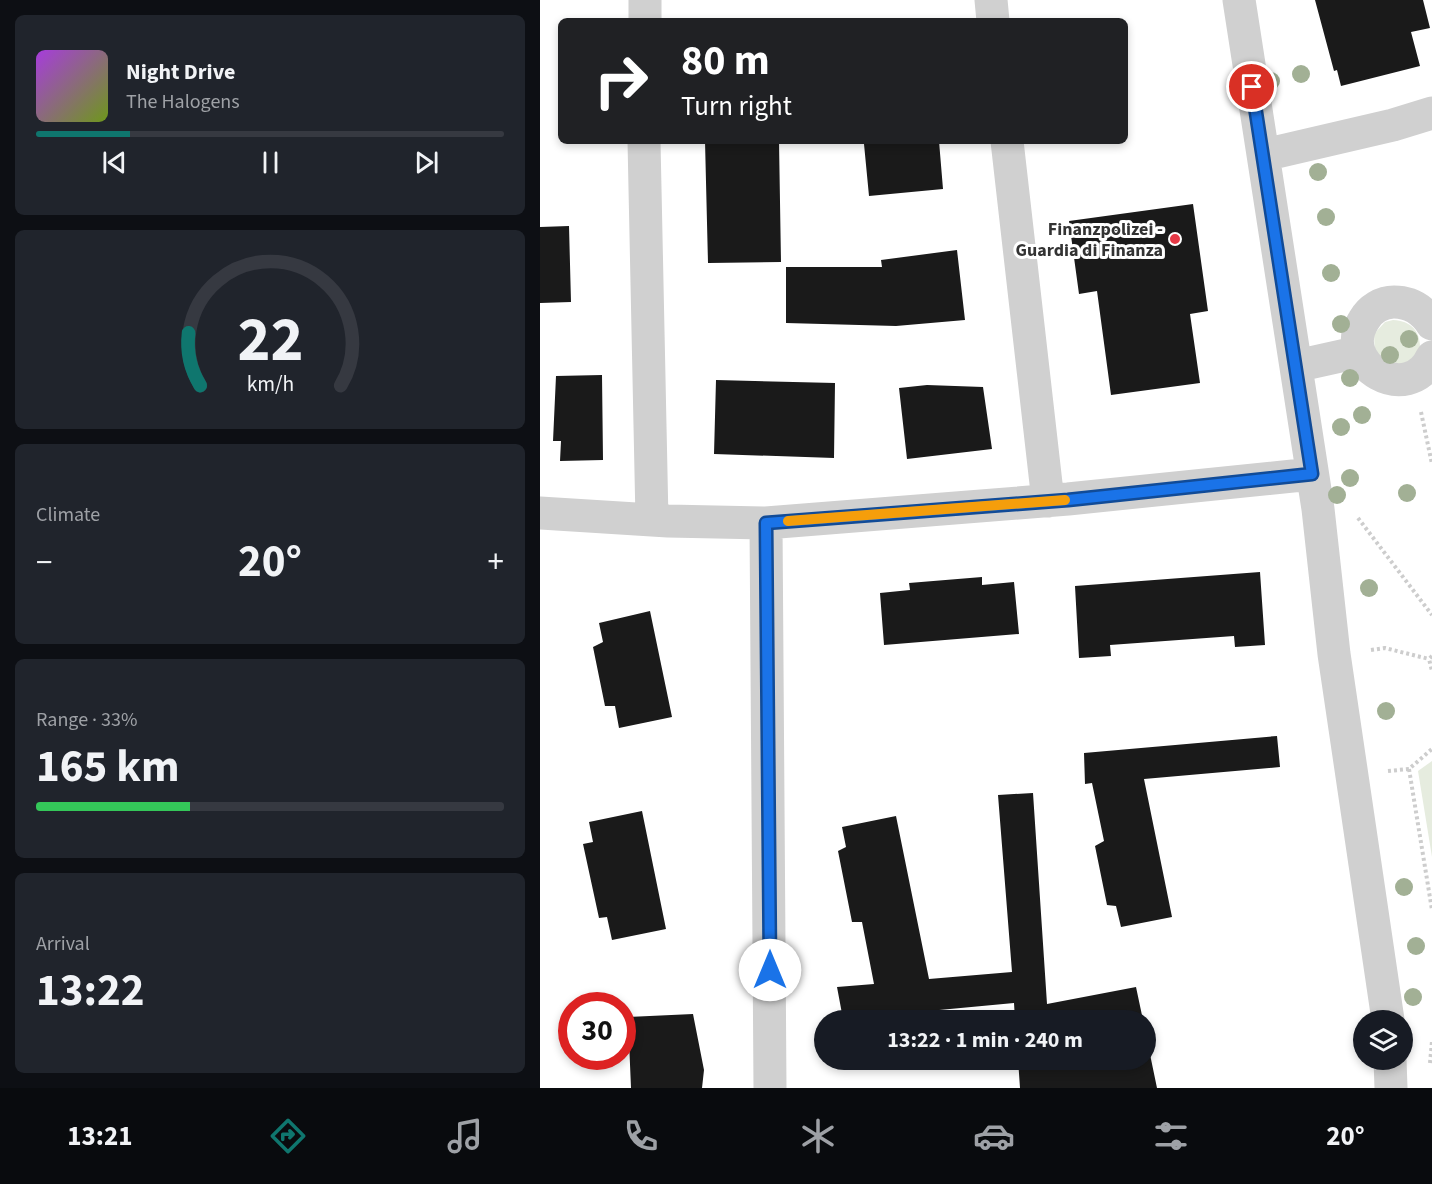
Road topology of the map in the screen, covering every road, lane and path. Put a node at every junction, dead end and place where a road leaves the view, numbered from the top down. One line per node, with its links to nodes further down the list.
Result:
1 (645, 0): 4 (street)
2 (991, 0): 5 (street)
3 (1239, 0): 9 (street)
4 (645, 18)
5 (993, 18)
6 (1432, 113): 9 (street)
7 (644, 144): 19 (street)
8 (1007, 144): 16 (street)
9 (1264, 155): 12 (street)
10 (1432, 324): 11 (street)
11 (1359, 352): 12 (street); 13 (street)
12 (1296, 366): 15 (street)
13 (1423, 367): 14 (path)
14 (1432, 464)
15 (1312, 474): 16 (street); 17 (street)
16 (1048, 501): 20 (street)
17 (1318, 509): 21 (path); 22 (street)
18 (540, 513): 19 (street)
19 (652, 520): 20 (street)
20 (766, 523): 31 (street)
21 (1432, 615)
22 (1334, 654): 23 (path); 27 (street)
23 (1430, 657): 24 (path)
24 (1432, 671)
25 (1432, 749): 26 (path)
26 (1409, 769): 27 (path); 28 (path)
27 (1352, 775): 29 (street)
28 (1432, 910)
29 (1387, 1010)
30 (1390, 1070): 32 (street)
31 (770, 1088)
32 (1391, 1088)

